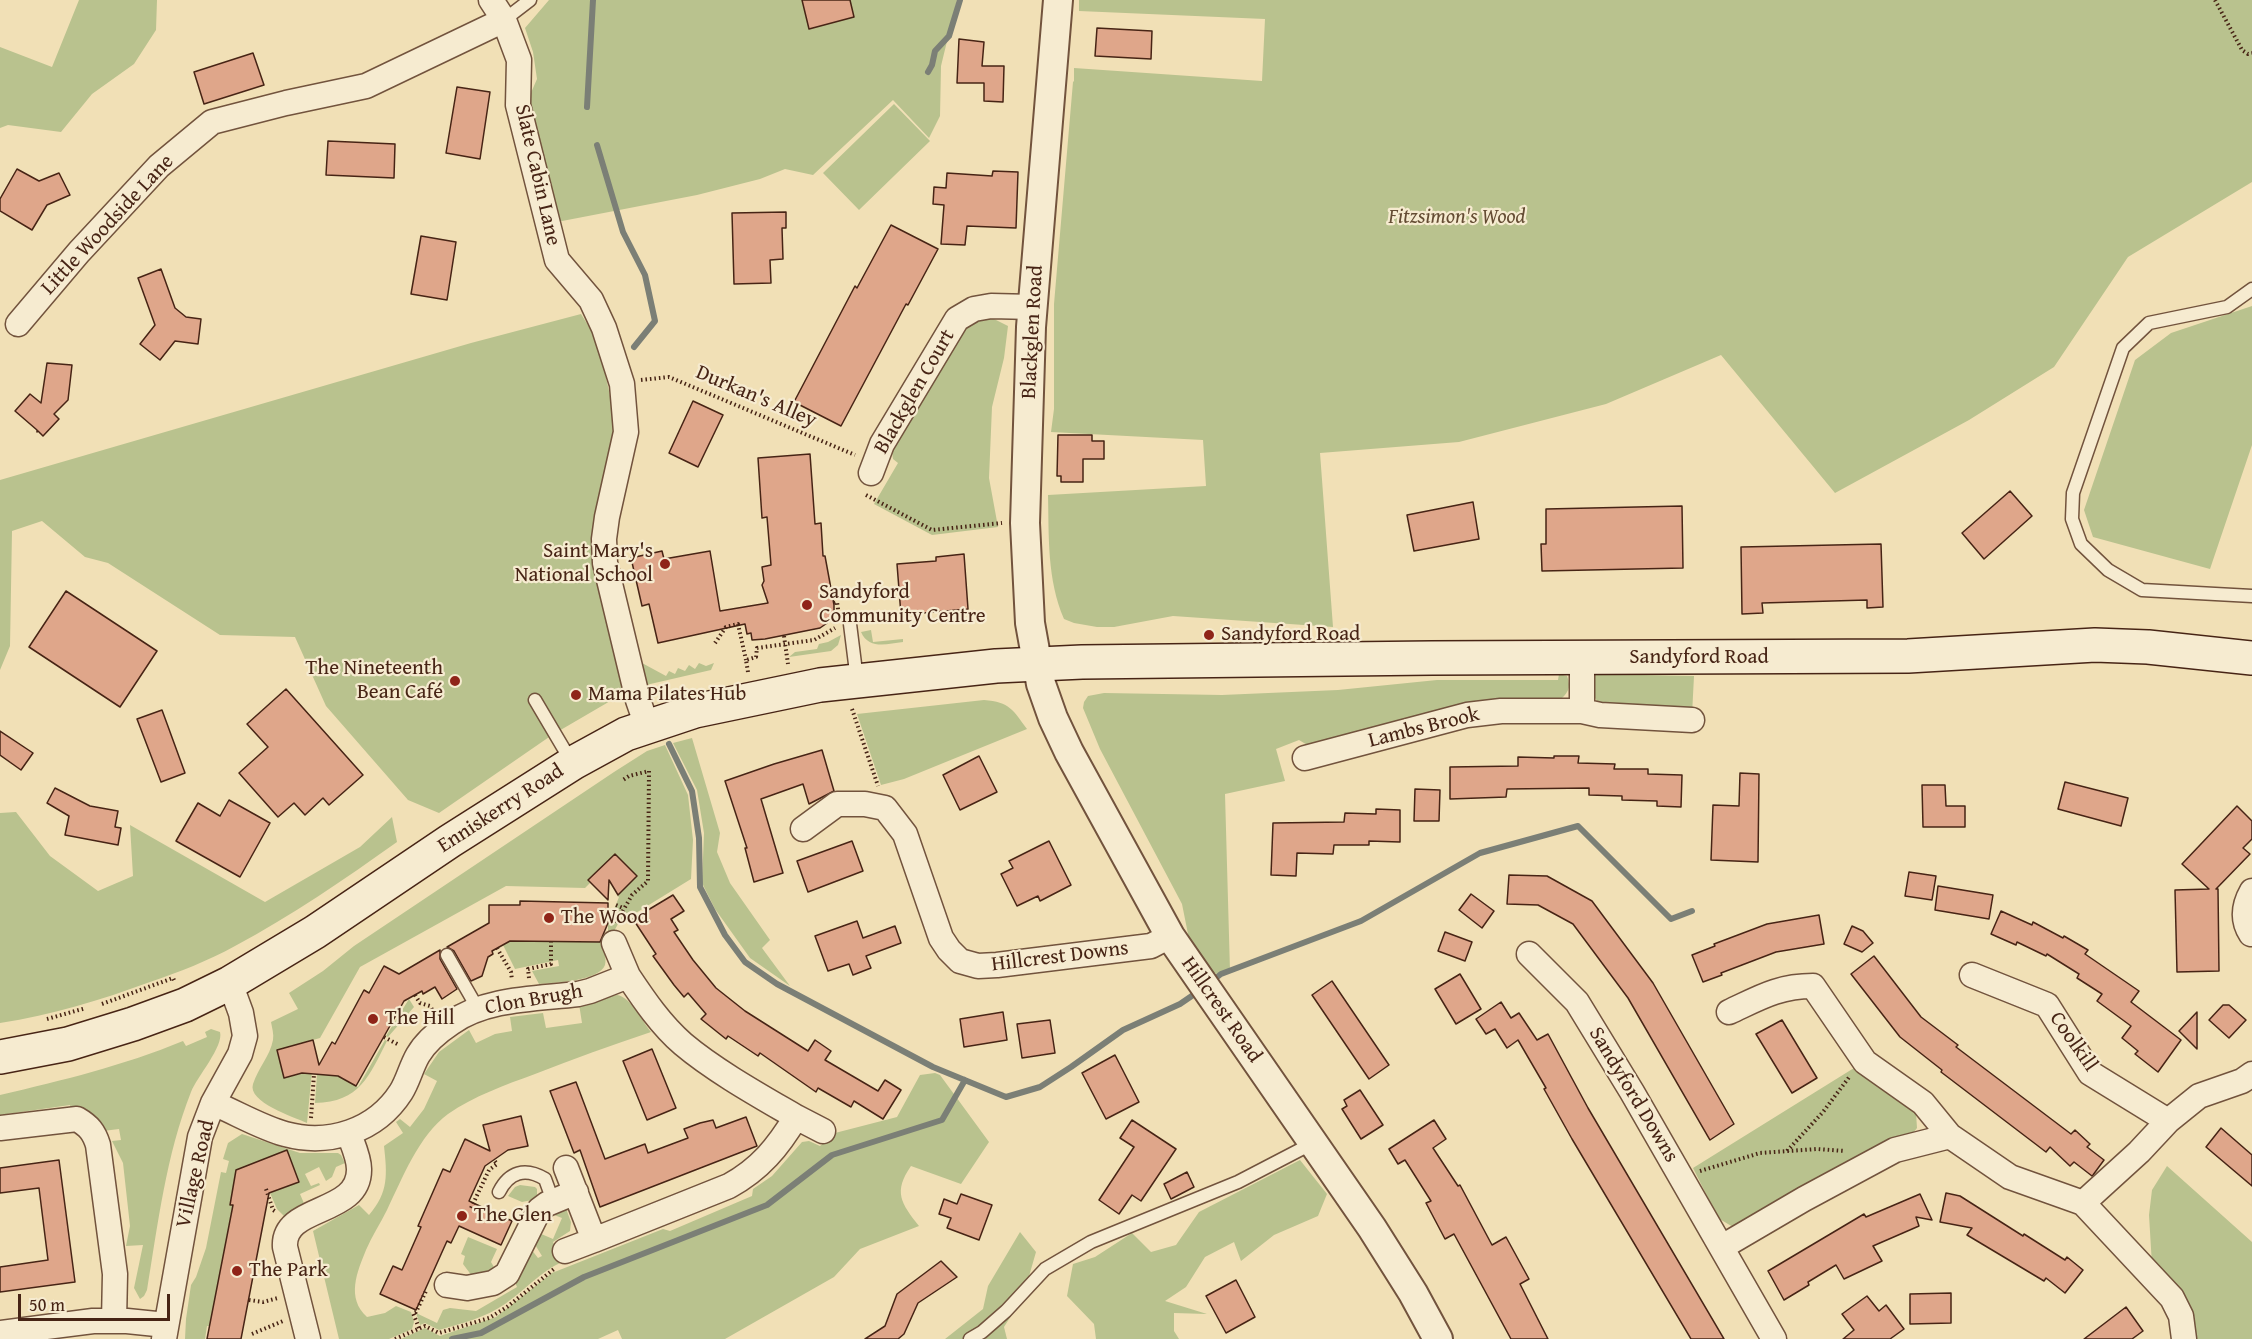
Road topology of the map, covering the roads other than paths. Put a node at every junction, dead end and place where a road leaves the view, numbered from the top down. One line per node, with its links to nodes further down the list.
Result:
1 (530, 0): 3 (lane)
2 (1058, 0): 5 (street, Blackglen Road)
3 (498, 10): 6 (street, Little Woodside Lane); 17 (street, Slate Cabin Lane)
4 (2252, 290): 8 (lane)
5 (1033, 307): 7 (street, Blackglen Court); 12 (street, Blackglen Road)
6 (18, 324)
7 (870, 478)
8 (2252, 596)
9 (850, 624): 13 (lane)
10 (1582, 657): 11 (main road, Sandyford Road); 12 (main road, Sandyford Road); 15 (street)
11 (2252, 658)
12 (1037, 663): 13 (main road, Enniskerry Road); 23 (street, Hillcrest Road)
13 (855, 695): 17 (main road, Enniskerry Road)
14 (535, 700): 19 (lane)
15 (1582, 711): 16 (street, Lambs Brook); 18 (street, Lambs Brook)
16 (1692, 720)
17 (646, 726): 19 (main road, Enniskerry Road)
18 (1305, 758)
19 (573, 763): 29 (main road, Enniskerry Road)
20 (802, 829): 23 (street, Hillcrest Downs)
21 (2252, 891): 22 (street)
22 (2251, 934)
23 (1170, 936): 41 (street, Hillcrest Road)
24 (614, 943): 28 (street)
25 (1530, 954): 48 (street, Sandyford Downs)
26 (447, 955): 30 (lane)
27 (1972, 975): 36 (street, Coolkill)
28 (628, 976): 30 (street, Clon Brugh); 35 (street)
29 (230, 983): 32 (main road, Enniskerry Road); 34 (street, Village Road)
30 (478, 1010): 39 (street, Clon Brugh)
31 (1729, 1012): 40 (street)
32 (0, 1057)
33 (2248, 1082): 36 (street)
34 (213, 1103): 39 (street, Clon Brugh); 52 (street, Village Road)
35 (796, 1117): 38 (street); 47 (street)
36 (2168, 1121): 46 (street)
37 (0, 1128): 51 (street)
38 (823, 1131)
39 (349, 1134): 54 (street)
40 (1950, 1136): 46 (street); 48 (street)
41 (1314, 1143): 55 (lane); 56 (street, Hillcrest Road)
42 (566, 1168): 44 (street)
43 (499, 1192): 45 (lane)
44 (576, 1192): 45 (street); 47 (street)
45 (553, 1201): 50 (street)
46 (2083, 1203): 58 (street)
47 (594, 1240): 49 (street)
48 (1722, 1247): 57 (street, Sandyford Downs)
49 (565, 1251)
50 (437, 1286)
51 (114, 1321): 52 (street); 53 (street)
52 (165, 1332)
53 (0, 1333)
54 (308, 1339)
55 (970, 1339)
56 (1438, 1339)
57 (1774, 1339)
58 (2184, 1339)

